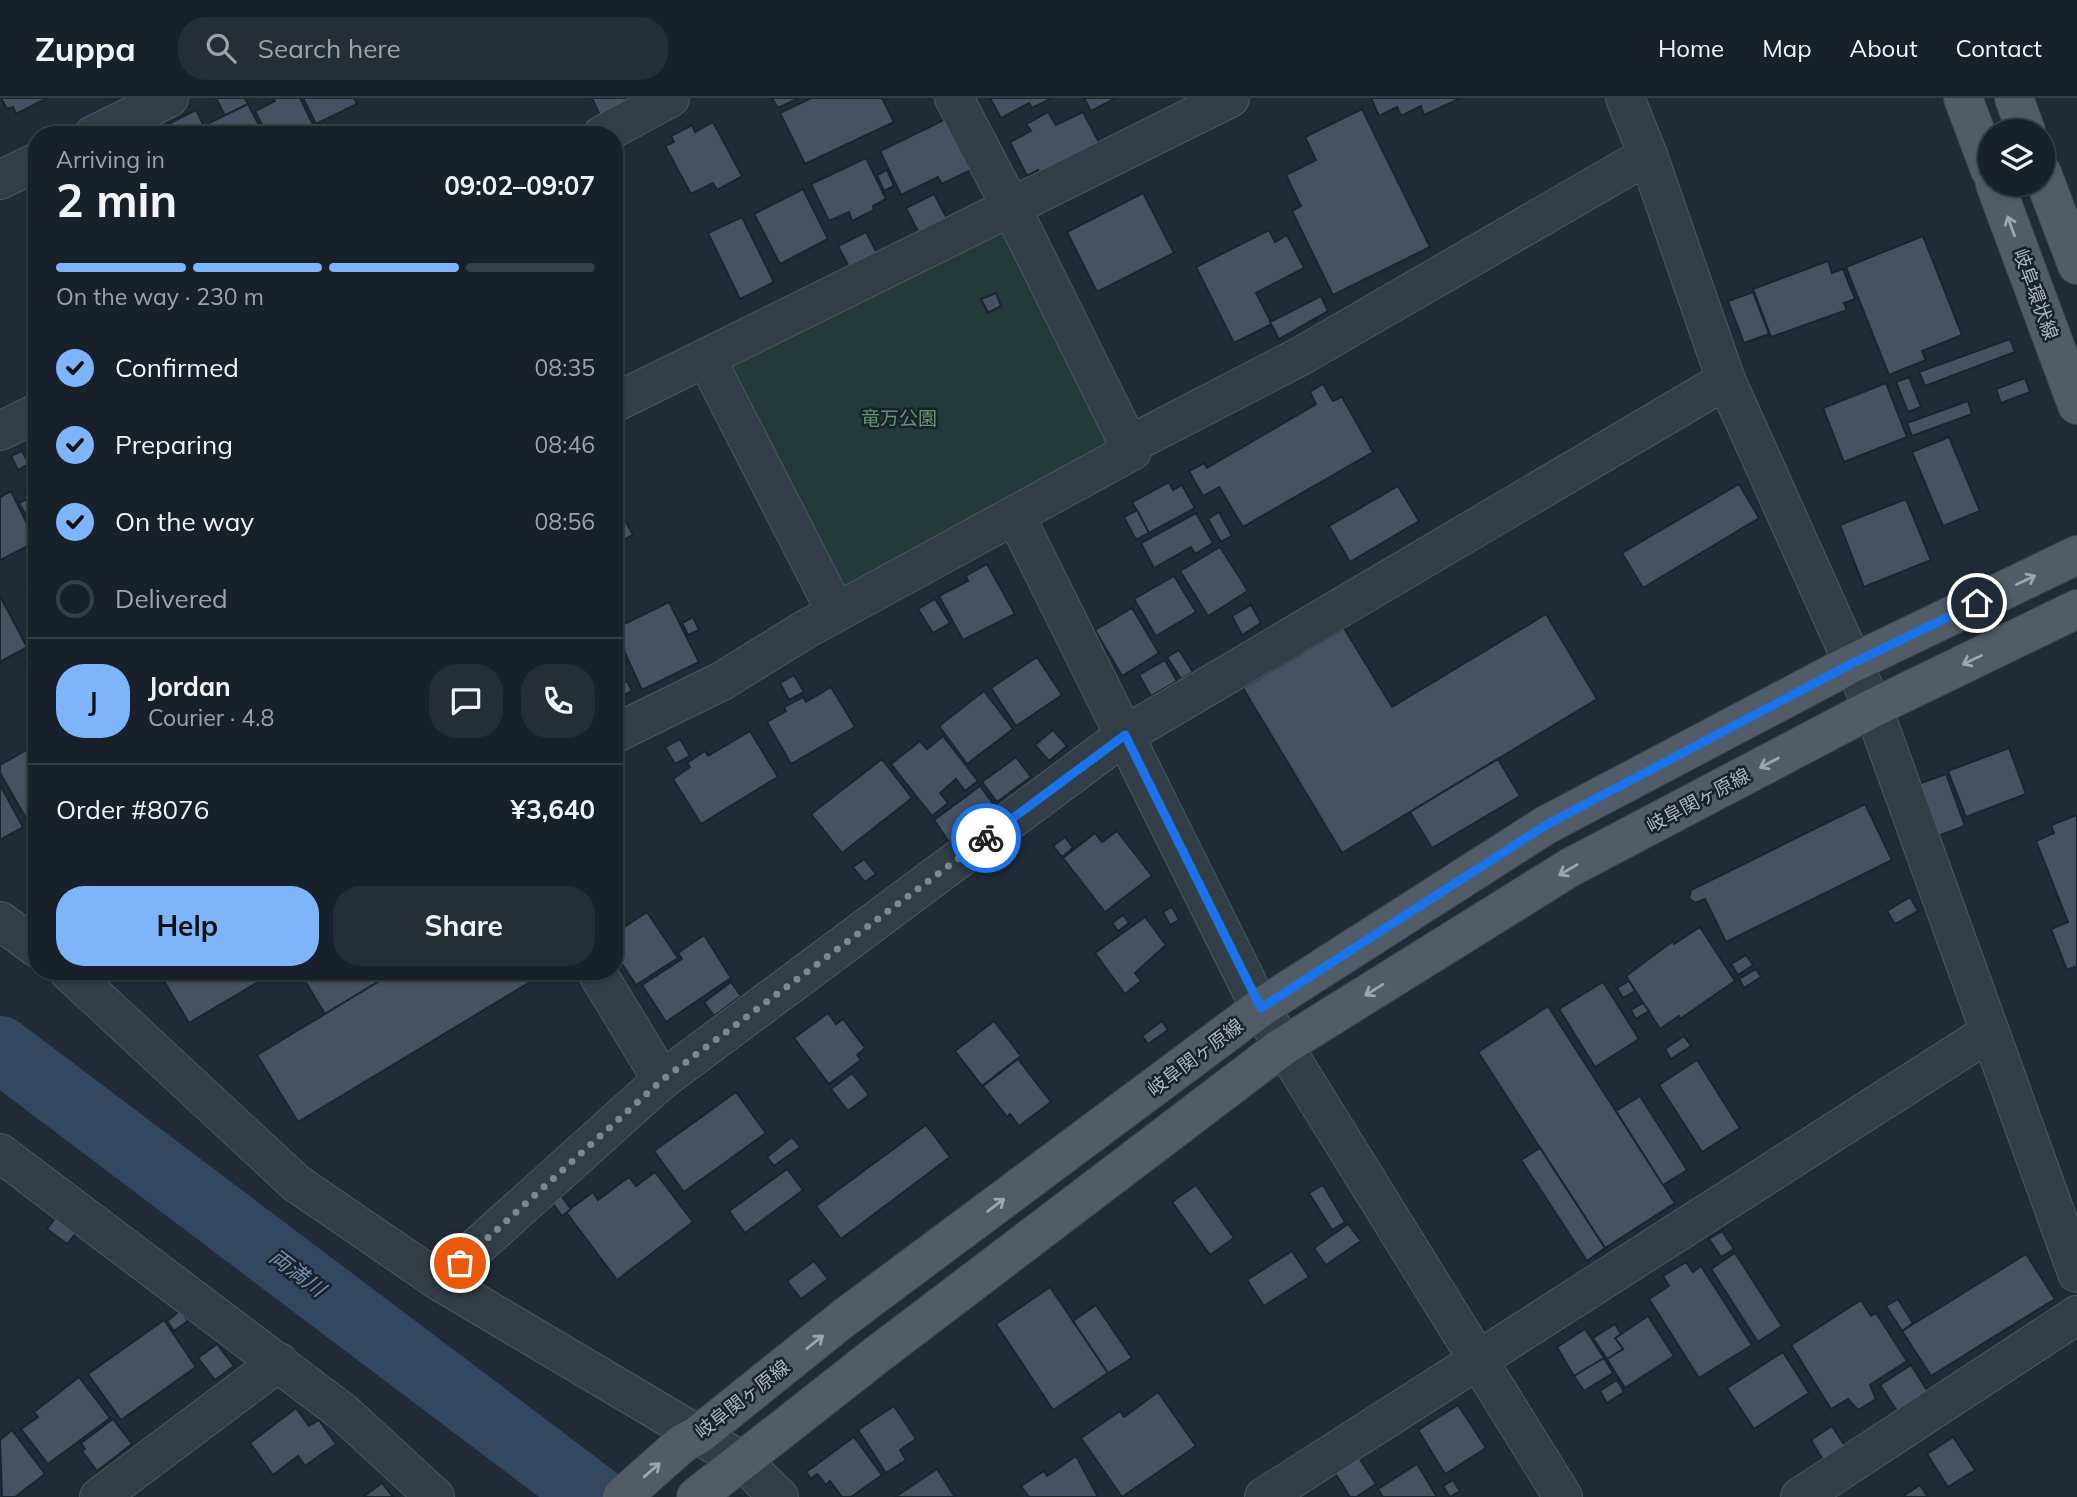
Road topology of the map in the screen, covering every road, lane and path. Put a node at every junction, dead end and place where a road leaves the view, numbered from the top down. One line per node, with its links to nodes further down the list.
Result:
1 (169, 98): 8 (street)
2 (670, 98): 11 (street)
3 (954, 98): 18 (street)
4 (1230, 98): 18 (street)
5 (1625, 98): 13 (street)
6 (1963, 98): 12 (main road)
7 (2014, 98): 9 (main road)
8 (134, 116): 10 (street)
9 (2022, 119)
10 (112, 126)
11 (619, 126)
12 (1978, 138)
13 (1648, 155): 21 (street); 26 (street)
14 (28, 166): 15 (street)
15 (0, 180)
16 (1999, 196): 23 (main road, 岐阜環状線, one-way to 16)
17 (2051, 196): 19 (main road)
18 (1011, 206): 20 (street); 26 (street)
19 (2077, 264)
20 (706, 358): 22 (street); 30 (street)
21 (1726, 380): 31 (street); 34 (street)
22 (623, 399)
23 (2077, 405)
24 (28, 417): 25 (street)
25 (0, 431)
26 (1130, 444): 27 (street)
27 (1015, 515): 30 (street); 34 (street)
28 (2077, 555): 31 (main road, 岐阜関ヶ原線, one-way to 28)
29 (2077, 609): 32 (main road, 岐阜関ヶ原線, one-way to 32)
30 (836, 612): 33 (street)
31 (1851, 664): 32 (street); 39 (main road, 岐阜関ヶ原線)
32 (1873, 708): 40 (street); 41 (main road, 岐阜関ヶ原線, one-way to 41)
33 (623, 730)
34 (1125, 735): 39 (street); 42 (street)
35 (0, 921): 36 (street)
36 (28, 941)
37 (78, 980): 45 (street)
38 (601, 980): 42 (street)
39 (1261, 1008): 41 (street); 49 (main road, 岐阜関ヶ原線, one-way to 39)
40 (1990, 1032): 44 (street); 47 (street)
41 (1282, 1047): 47 (street); 50 (main road, 岐阜関ヶ原線)
42 (662, 1080): 45 (street)
43 (0, 1153): 48 (street)
44 (2077, 1273)
45 (439, 1281): 49 (street)
46 (2077, 1315): 57 (street)
47 (1477, 1360): 55 (street); 56 (street)
48 (279, 1362): 51 (street); 52 (street)
49 (691, 1439): 50 (street); 53 (main road, 岐阜関ヶ原線, one-way to 49)
50 (717, 1480): 54 (street)
51 (99, 1497)
52 (435, 1497)
53 (622, 1497)
54 (779, 1497)
55 (1264, 1497)
56 (1563, 1497)
57 (1800, 1497)

